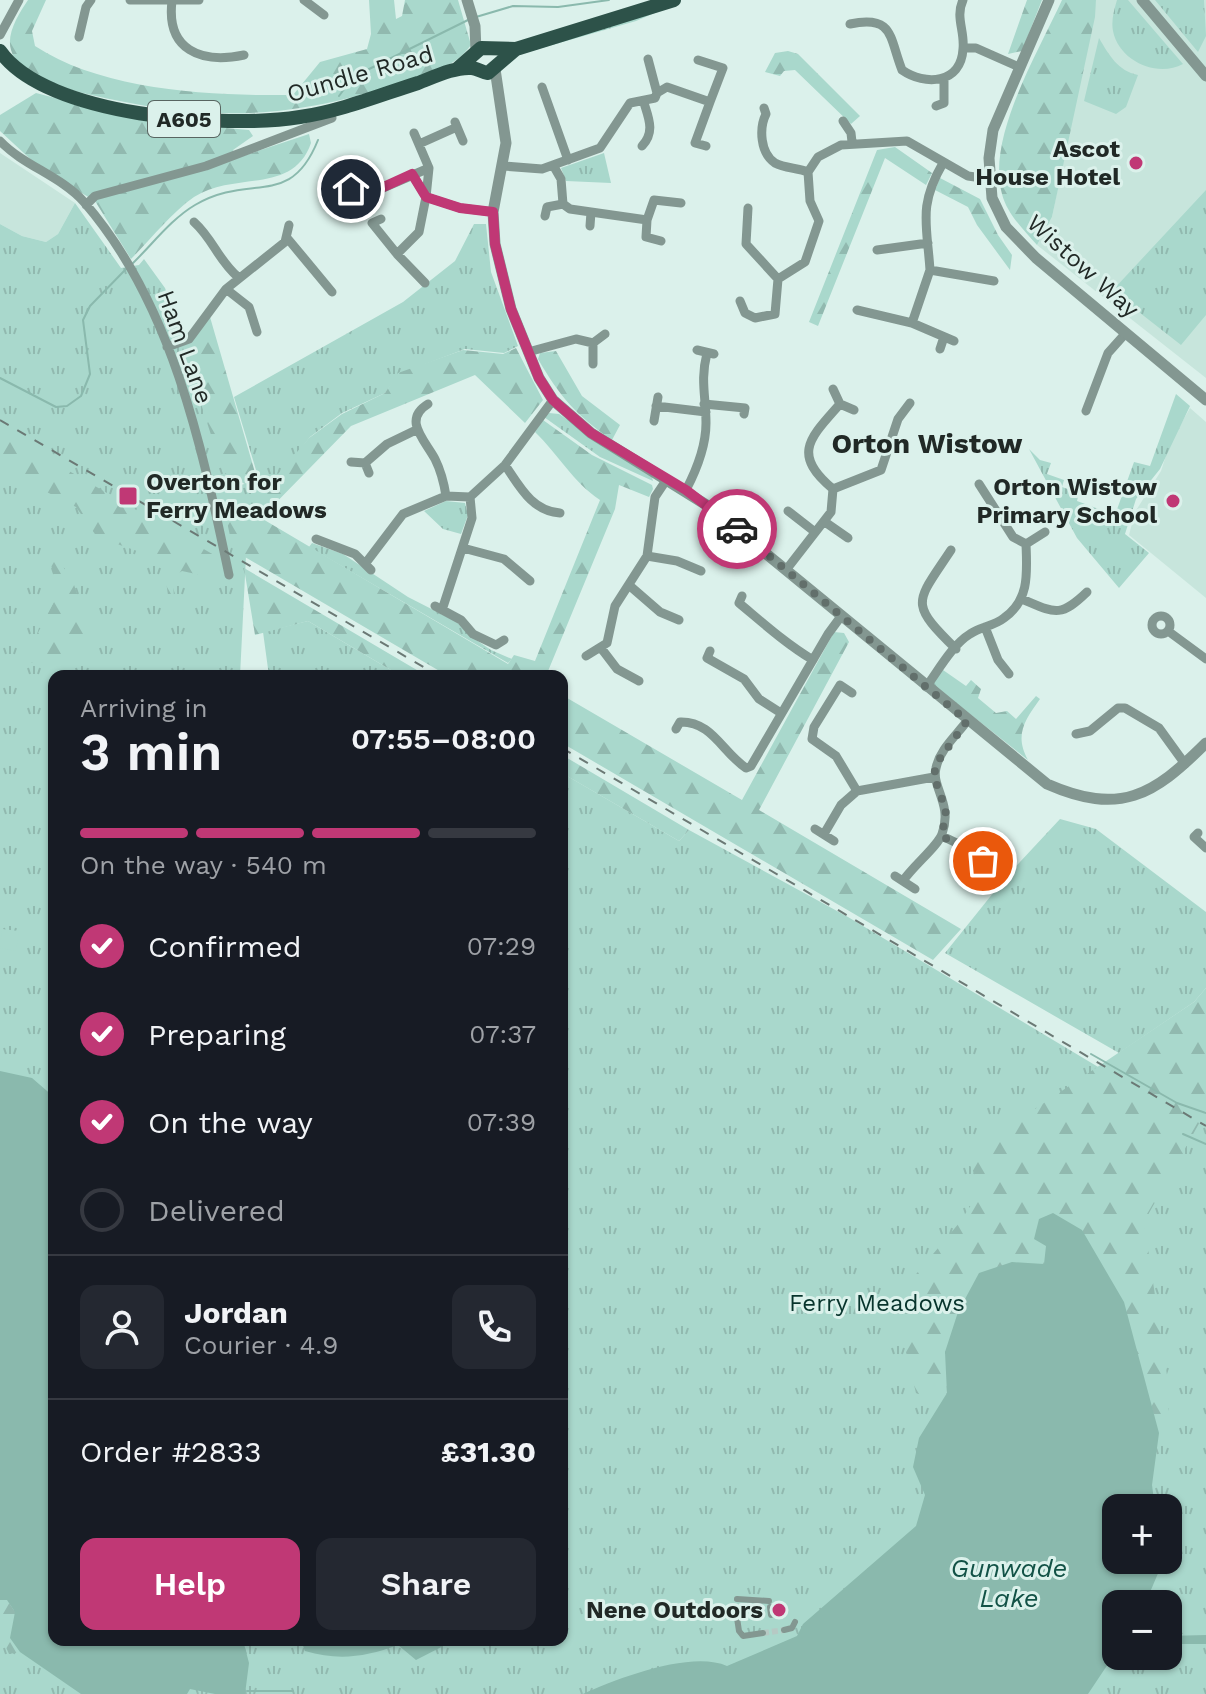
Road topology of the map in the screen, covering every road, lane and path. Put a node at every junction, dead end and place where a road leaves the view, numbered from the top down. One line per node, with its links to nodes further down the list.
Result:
1 (19, 0): 14 (street)
2 (91, 0): 15 (street)
3 (132, 0): 11 (street)
4 (199, 0): 11 (street)
5 (304, 0): 12 (street)
6 (467, 0): 20 (street)
7 (674, 0): 20 (main road, A605)
8 (963, 0): 16 (street)
9 (1049, 0): 22 (street, Wistow Way)
10 (1142, 0): 23 (street)
11 (172, 1): 17 (street)
12 (324, 15)
13 (850, 24): 24 (street)
14 (2, 32): 19 (street)
15 (79, 37)
16 (964, 48): 22 (street); 24 (street)
17 (244, 55)
18 (648, 59): 26 (street)
19 (1, 60): 31 (main road, Oundle Road / A605)
20 (486, 60): 31 (main road, Oundle Road / A605); 43 (street)
21 (698, 60): 27 (street)
22 (1019, 67): 47 (street, Wistow Way)
23 (1206, 76)
24 (944, 79): 29 (street)
25 (542, 87): 40 (street)
26 (657, 93): 27 (street); 28 (street)
27 (710, 102): 39 (street)
28 (644, 103): 38 (street); 40 (street)
29 (953, 109)
30 (768, 112): 45 (street)
31 (332, 117): 52 (street)
32 (843, 121): 36 (street)
33 (414, 133): 37 (street)
34 (0, 141): 52 (street, Ham Lane)
35 (463, 141): 37 (street)
36 (852, 142): 41 (street); 45 (street)
37 (419, 144): 44 (street)
38 (642, 146)
39 (706, 146)
40 (568, 160): 42 (street)
41 (943, 163): 47 (street); 64 (street)
42 (553, 165): 43 (street); 51 (street)
43 (503, 166): 53 (street)
44 (429, 168): 46 (street); 49 (street)
45 (808, 172): 69 (street)
46 (412, 174): 48 (street); 49 (street)
47 (989, 179): 79 (street, Wistow Way)
48 (351, 189)
49 (426, 197): 53 (street); 66 (street)
50 (681, 203): 58 (street)
51 (563, 204): 54 (street); 56 (street)
52 (86, 205): 81 (street, Ham Lane)
53 (493, 212): 83 (street)
54 (591, 212): 58 (street); 61 (street)
55 (751, 214): 69 (street)
56 (545, 216)
57 (381, 219): 66 (street)
58 (647, 220): 63 (street)
59 (194, 222): 68 (street)
60 (289, 225): 62 (street)
61 (590, 226)
62 (288, 239): 68 (street); 73 (street)
63 (661, 241)
64 (928, 243): 65 (street); 67 (street)
65 (877, 250)
66 (397, 254): 71 (street)
67 (930, 270): 70 (street); 76 (street)
68 (238, 277): 72 (street)
69 (778, 279): 74 (street)
70 (994, 281)
71 (425, 283)
72 (226, 289): 77 (street); 81 (street)
73 (332, 292)
74 (740, 301)
75 (864, 307): 76 (street)
76 (912, 323): 82 (street)
77 (259, 324)
78 (605, 334): 80 (street)
79 (1125, 334): 88 (street, Wistow Way); 94 (street)
80 (593, 343): 83 (street); 85 (street)
81 (167, 347): 119 (street, Ham Lane)
82 (940, 349)
83 (528, 352): 87 (street)
84 (706, 352): 92 (street)
85 (593, 364)
86 (833, 389): 91 (street)
87 (553, 400): 99 (street); 100 (street)
88 (1206, 400)
89 (910, 403): 102 (street)
90 (428, 404): 97 (street)
91 (840, 404): 93 (street); 102 (street)
92 (705, 408): 95 (street); 96 (street); 103 (street)
93 (854, 410)
94 (1086, 411)
95 (744, 414)
96 (654, 421)
97 (416, 430): 98 (street); 104 (street)
98 (351, 462)
99 (505, 465): 105 (street); 107 (street)
100 (667, 479): 103 (street); 116 (street)
101 (979, 484): 113 (street)
102 (833, 489): 108 (street)
103 (686, 490): 118 (street)
104 (446, 496): 105 (street); 112 (street)
105 (470, 497): 114 (street)
106 (788, 511): 109 (street)
107 (560, 513)
108 (825, 522): 109 (street); 111 (street)
109 (815, 532): 118 (street)
110 (1045, 532): 113 (street)
111 (848, 538)
112 (316, 539)
113 (1026, 544): 123 (street)
114 (463, 548): 120 (street); 129 (street)
115 (951, 550): 131 (street)
116 (647, 556): 117 (street); 121 (street)
117 (698, 565)
118 (786, 570): 125 (street)
119 (229, 575)
120 (530, 581)
121 (630, 586): 126 (street); 130 (street)
122 (1087, 592): 123 (street)
123 (1022, 599): 127 (street)
124 (739, 603): 135 (street)
125 (842, 615): 135 (street); 138 (street)
126 (672, 621)
127 (985, 627): 131 (street); 136 (street)
128 (1168, 631): 134 (street)
129 (504, 640)
130 (601, 648): 132 (street); 137 (street)
131 (956, 649): 138 (street)
132 (586, 656)
133 (707, 658): 140 (street)
134 (1206, 659)
135 (813, 660): 140 (street)
136 (1009, 674)
137 (634, 682)
138 (926, 687): 141 (street)
139 (852, 693): 147 (street)
140 (781, 713): 142 (street)
141 (967, 721): 145 (street); 146 (street)
142 (678, 723)
143 (1076, 734): 145 (street)
144 (1206, 743): 145 (street)
145 (1185, 764)
146 (934, 777): 147 (street); 149 (street)
147 (857, 791): 150 (street)
148 (1198, 833): 151 (street)
149 (942, 836): 152 (street); 153 (street)
150 (834, 841)
151 (1206, 848)
152 (1001, 856)
153 (915, 889)
154 (737, 1599): 155 (street)
155 (771, 1615)
156 (737, 1618): 159 (street)
157 (795, 1622): 158 (street)
158 (784, 1630)
159 (763, 1633)

